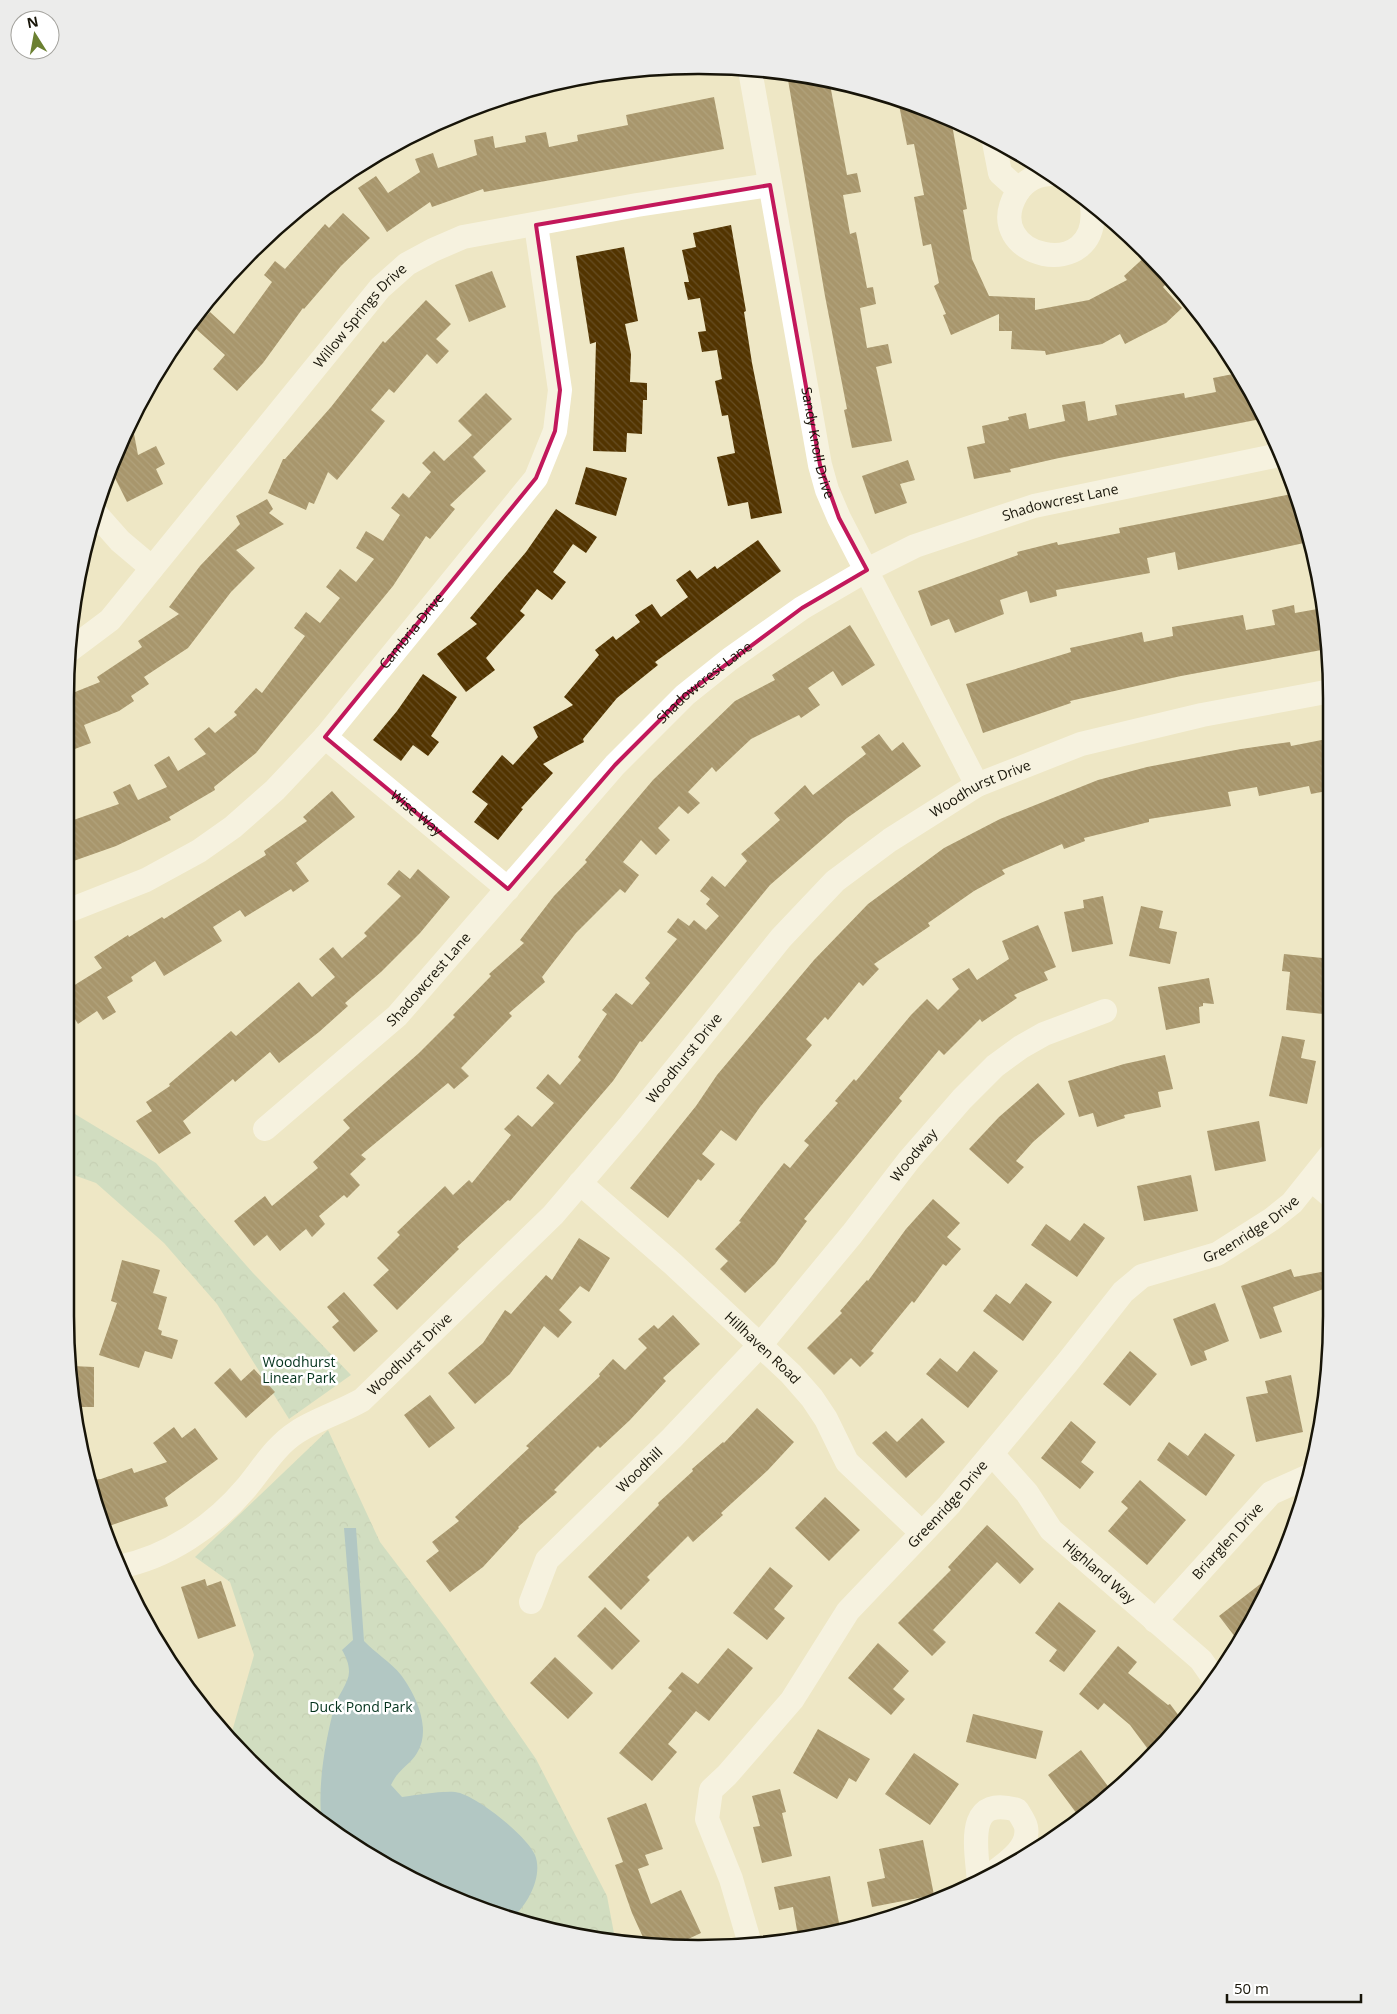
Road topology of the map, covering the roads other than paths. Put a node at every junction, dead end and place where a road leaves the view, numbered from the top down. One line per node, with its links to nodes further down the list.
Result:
1 (751, 76): 4 (street, Sandy Knoll Drive)
2 (995, 149): 5 (street)
3 (1040, 175): 5 (street)
4 (770, 185): 7 (street, Willow Springs Drive); 11 (street, Sandy Knoll Drive)
5 (1019, 190): 6 (street)
6 (1092, 214)
7 (536, 225): 10 (street, Willow Springs Drive); 14 (street, Cambria Drive)
8 (1275, 456): 11 (street, Shadowcrest Lane)
9 (101, 519): 10 (street)
10 (152, 568): 12 (street, Willow Springs Drive)
11 (867, 570): 15 (street, Sandy Knoll Drive); 16 (street, Shadowcrest Lane)
12 (76, 645)
13 (1323, 692): 15 (street, Woodhurst Drive)
14 (325, 737): 16 (street, Wise Way); 17 (street, Cambria Drive)
15 (977, 785): 22 (street, Woodhurst Drive)
16 (508, 889): 19 (street, Shadowcrest Lane)
17 (74, 908)
18 (1105, 1011): 24 (street, Woodway)
19 (265, 1129)
20 (1323, 1165): 21 (street, Greenridge Drive)
21 (1312, 1180): 23 (street); 25 (street, Greenridge Drive)
22 (580, 1183): 24 (street, Hillhaven Road); 28 (street, Woodhurst Drive)
23 (1323, 1189)
24 (761, 1344): 27 (street, Hillhaven Road); 29 (street, Woodhill)
25 (992, 1454): 27 (street, Greenridge Drive); 30 (street, Highland Way)
26 (1301, 1479): 30 (street, Briarglen Drive)
27 (922, 1533): 32 (street, Greenridge Drive)
28 (126, 1565)
29 (531, 1602)
30 (1155, 1621): 31 (street, Highland Way)
31 (1210, 1673)
32 (748, 1938)

